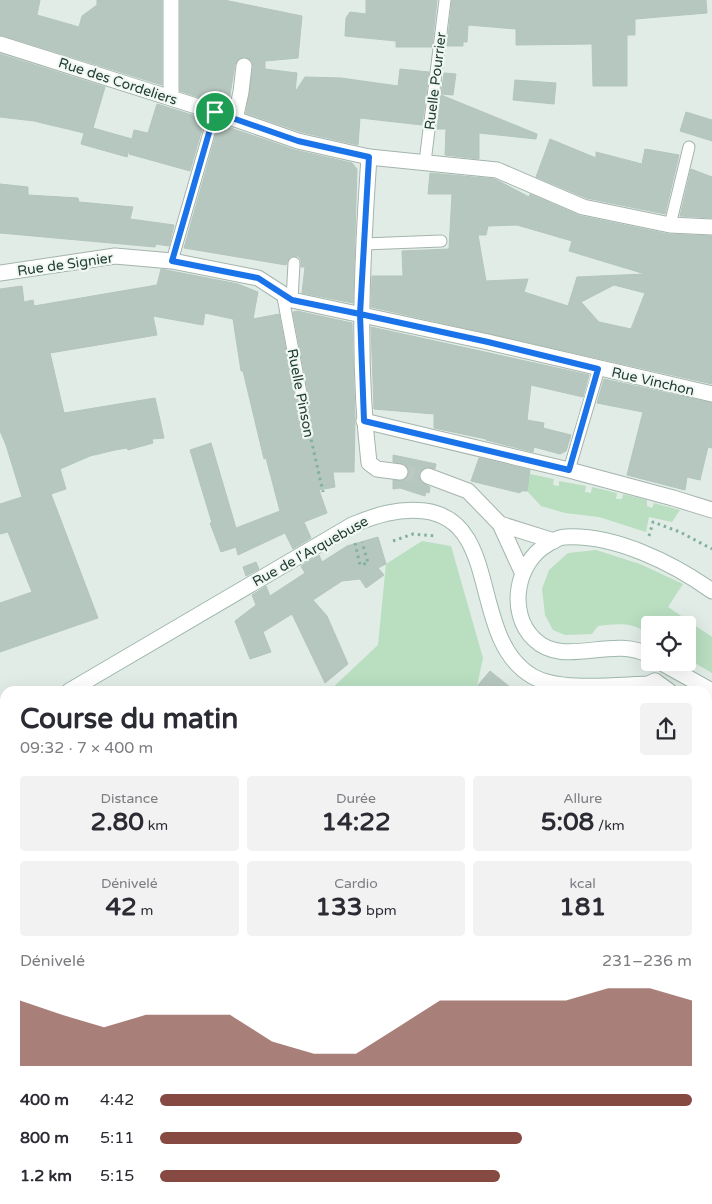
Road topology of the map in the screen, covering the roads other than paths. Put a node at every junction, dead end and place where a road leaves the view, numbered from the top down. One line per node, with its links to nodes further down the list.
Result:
1 (171, 0): 5 (street)
2 (445, 0): 10 (lane, Ruelle Pourrier)
3 (0, 44): 5 (street, Rue des Cordeliers)
4 (244, 66): 7 (street)
5 (171, 98): 6 (street, Rue des Cordeliers)
6 (215, 112): 7 (street, Rue des Cordeliers); 15 (lane)
7 (235, 119): 9 (street, Rue des Cordeliers)
8 (689, 148): 11 (lane)
9 (369, 157): 10 (street, Rue des Cordeliers); 14 (street)
10 (425, 162): 11 (street, Rue des Cordeliers)
11 (670, 225): 12 (street, Rue des Cordeliers)
12 (712, 227)
13 (441, 241): 14 (lane)
14 (364, 244): 19 (street)
15 (172, 261): 17 (street, Rue de Signier); 18 (street, Rue de Signier)
16 (294, 263): 18 (lane, Ruelle Pinson)
17 (0, 273)
18 (287, 296): 19 (street, Rue de Signier); 21 (lane, Ruelle Pinson)
19 (360, 314): 20 (street, Rue Vinchon); 23 (street)
20 (598, 369): 22 (street, Rue Vinchon); 24 (lane)
21 (301, 393)
22 (712, 393)
23 (364, 421): 24 (street); 25 (street)
24 (569, 470): 27 (street)
25 (400, 472)
26 (428, 476): 28 (street)
27 (712, 510)
28 (500, 524): 29 (street); 30 (street)
29 (554, 541): 30 (street); 31 (street)
30 (522, 572): 32 (street)
31 (712, 591)
32 (641, 651)
33 (658, 671): 35 (street)
34 (675, 671): 40 (street)
35 (655, 681): 37 (street, Rue de l'Arquebuse); 39 (street)
36 (78, 686): 38 (street, Rue de l'Arquebuse)
37 (565, 686)
38 (565, 686)
39 (662, 686)
40 (703, 686)

